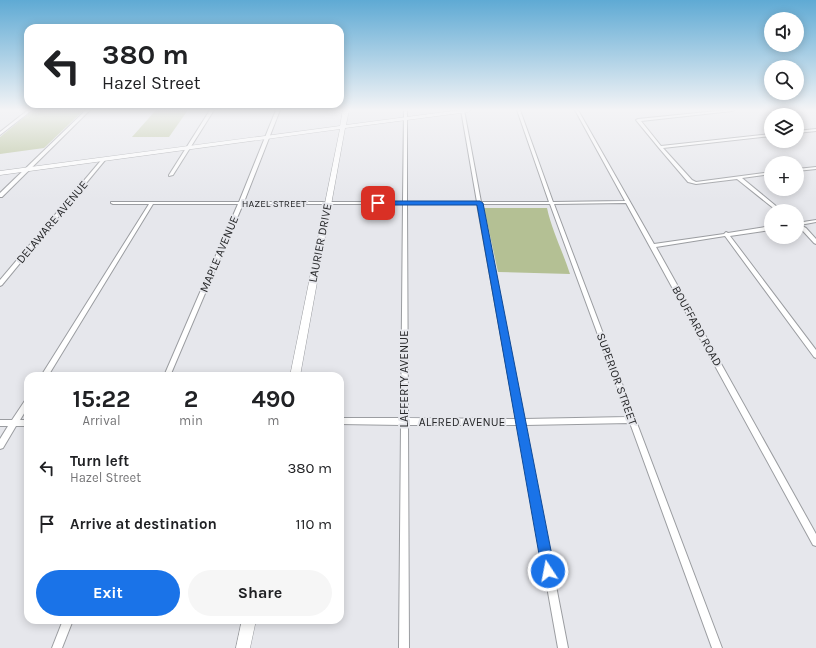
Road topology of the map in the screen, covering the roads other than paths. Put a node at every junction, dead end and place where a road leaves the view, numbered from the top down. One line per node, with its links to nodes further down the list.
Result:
1 (57, 140): 16 (street)
2 (192, 140): 12 (street)
3 (237, 140): 12 (street)
4 (265, 140): 26 (street, MAPLE AVENUE)
5 (340, 140): 27 (street, LAURIER DRIVE)
6 (405, 140): 28 (street, LAFFERTY AVENUE)
7 (469, 140): 29 (street)
8 (529, 140): 30 (street, SUPERIOR STREET)
9 (594, 140): 23 (street, BOUFFARD ROAD)
10 (654, 140): 13 (street)
11 (723, 140): 13 (street)
12 (188, 147): 14 (street); 20 (street)
13 (660, 147): 21 (street)
14 (104, 159): 16 (street); 39 (street, DELAWARE AVENUE)
15 (816, 168): 17 (street)
16 (28, 169): 18 (street); 22 (street)
17 (804, 169)
18 (0, 173)
19 (764, 175): 21 (street)
20 (171, 176)
21 (739, 178): 31 (street)
22 (0, 196)
23 (628, 202): 30 (street, HAZEL STREET); 38 (street, BOUFFARD ROAD)
24 (113, 203): 25 (street, HAZEL STREET)
25 (152, 203): 26 (street, HAZEL STREET); 41 (street)
26 (241, 203): 27 (street, HAZEL STREET); 42 (street, MAPLE AVENUE)
27 (328, 203): 28 (street, HAZEL STREET); 43 (street, LAURIER DRIVE)
28 (404, 203): 29 (street, HAZEL STREET); 47 (street, LAFFERTY AVENUE)
29 (480, 203): 30 (street, HAZEL STREET); 48 (street)
30 (552, 203): 45 (street, SUPERIOR STREET)
31 (771, 204)
32 (816, 221): 33 (street)
33 (804, 223)
34 (764, 229): 36 (street)
35 (804, 229): 37 (street)
36 (726, 234): 38 (street); 40 (street)
37 (816, 242)
38 (652, 246): 53 (street, BOUFFARD ROAD)
39 (0, 284)
40 (816, 355)
41 (46, 372)
42 (170, 372)
43 (296, 372)
44 (24, 407): 50 (street)
45 (632, 420): 48 (street, ALFRED AVENUE); 60 (street, SUPERIOR STREET)
46 (344, 421): 47 (street, ALFRED AVENUE)
47 (404, 422): 48 (street, ALFRED AVENUE); 58 (street, LAFFERTY AVENUE)
48 (521, 422): 59 (street)
49 (0, 423): 50 (street)
50 (14, 423): 51 (street); 52 (street)
51 (24, 423)
52 (0, 446)
53 (816, 542)
54 (66, 624): 56 (street)
55 (248, 624): 57 (street)
56 (57, 648)
57 (243, 648)
58 (404, 648)
59 (563, 648)
60 (717, 648)

